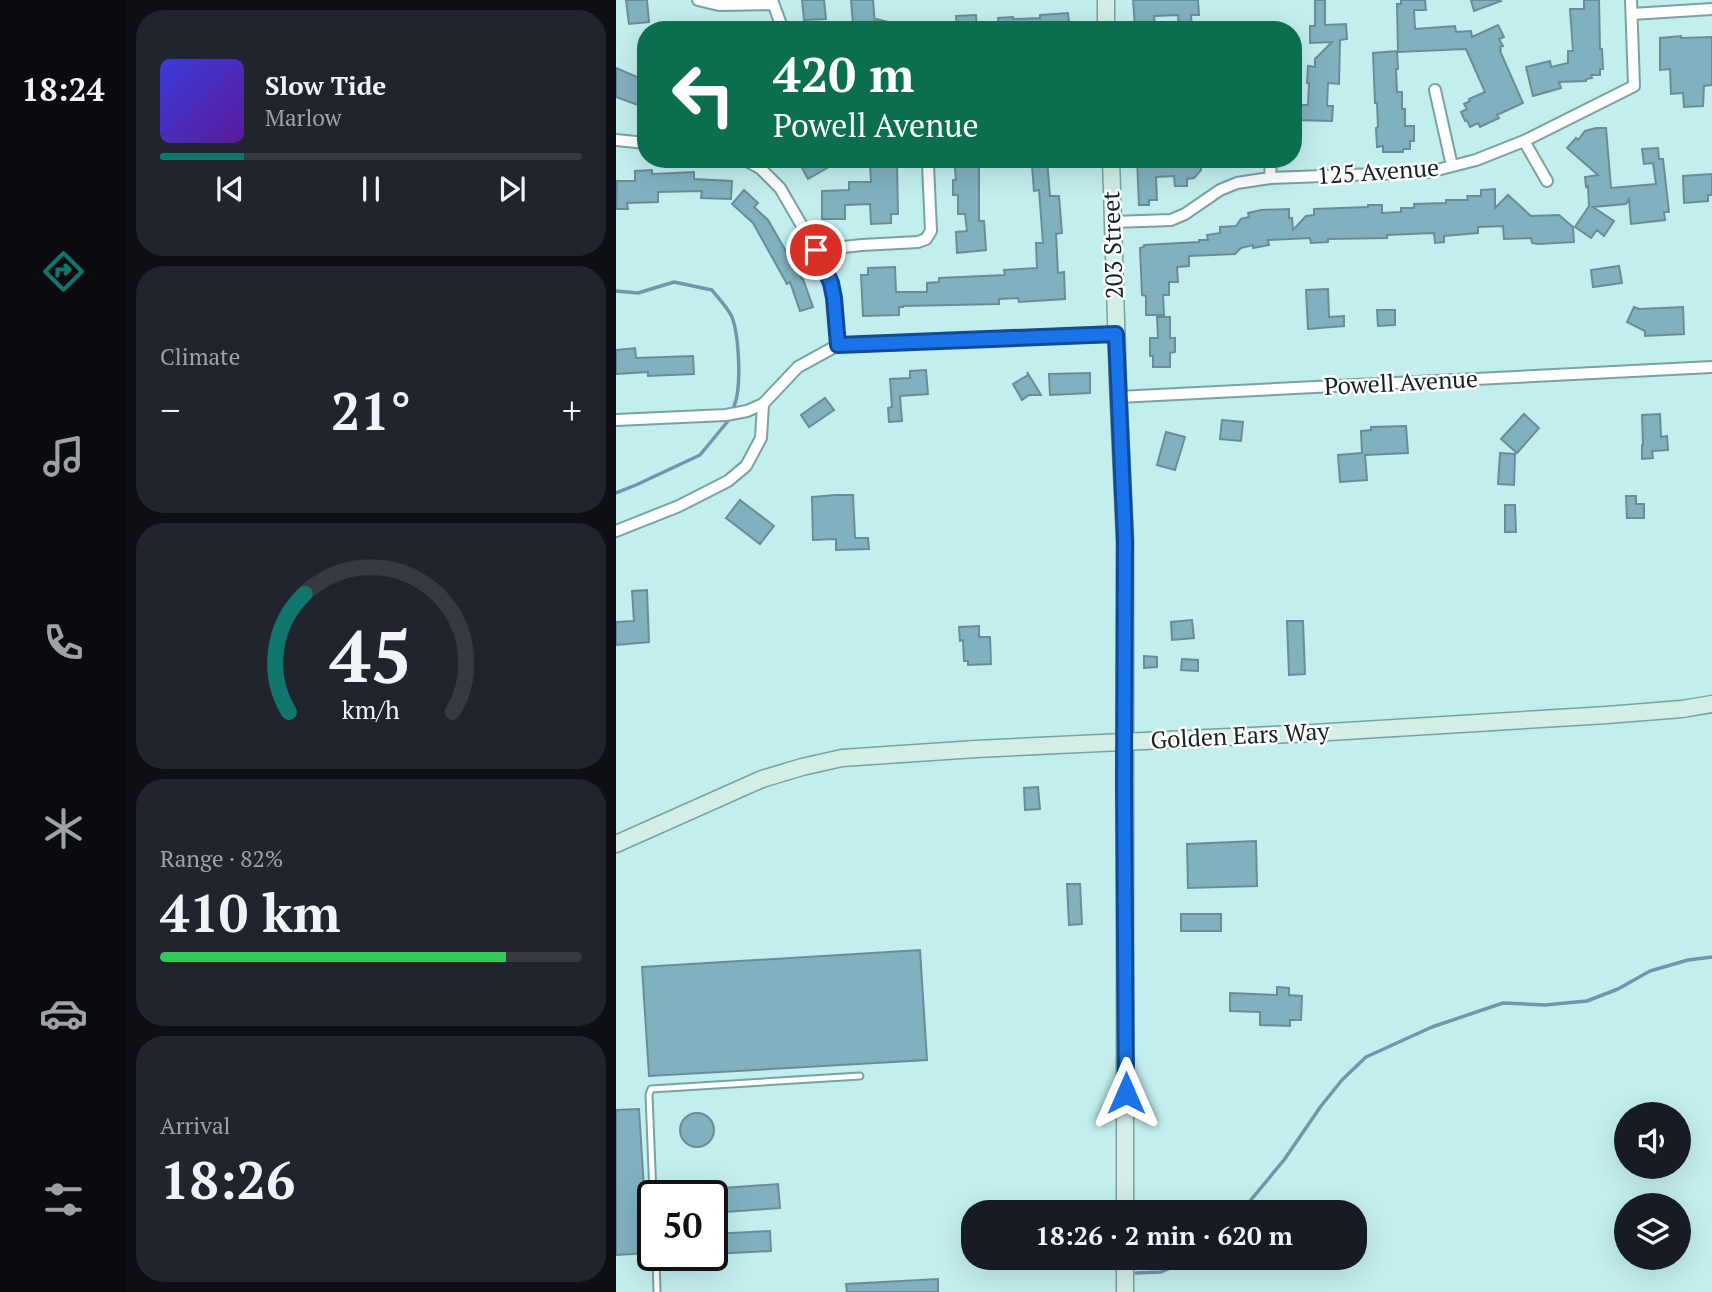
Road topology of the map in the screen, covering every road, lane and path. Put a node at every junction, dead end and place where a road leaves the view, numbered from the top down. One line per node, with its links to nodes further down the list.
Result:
1 (698, 0): 4 (street)
2 (1106, 0): 8 (main road)
3 (1631, 0): 6 (street)
4 (773, 2): 7 (street)
5 (1712, 9): 6 (street)
6 (1632, 14): 11 (street, 125 Avenue)
7 (780, 21)
8 (1107, 21)
9 (1435, 90): 13 (street)
10 (616, 140): 12 (street)
11 (1524, 141): 13 (street, 125 Avenue); 19 (street)
12 (637, 142)
13 (1452, 166): 18 (street, 125 Avenue)
14 (760, 168): 21 (street)
15 (928, 168): 21 (street)
16 (1111, 168): 20 (main road, 203 Street)
17 (1271, 168): 18 (street)
18 (1270, 178): 20 (street, 125 Avenue)
19 (1547, 181)
20 (1112, 222): 22 (main road, 203 Street)
21 (816, 250): 23 (street)
22 (1116, 334): 23 (street); 25 (main road, 203 Street)
23 (838, 345): 26 (street)
24 (1712, 368): 25 (street, Powell Avenue)
25 (1118, 397): 30 (main road, 203 Street)
26 (763, 404): 27 (street); 28 (street)
27 (616, 420)
28 (616, 531)
29 (1712, 704): 30 (main road, Golden Ears Way)
30 (1125, 742): 31 (main road, Golden Ears Way); 34 (main road, 203 Street)
31 (616, 844)
32 (860, 1076): 33 (lane)
33 (652, 1180)
34 (1125, 1200)
35 (1125, 1270): 38 (main road)
36 (656, 1271): 37 (lane)
37 (657, 1292)
38 (1125, 1292)

